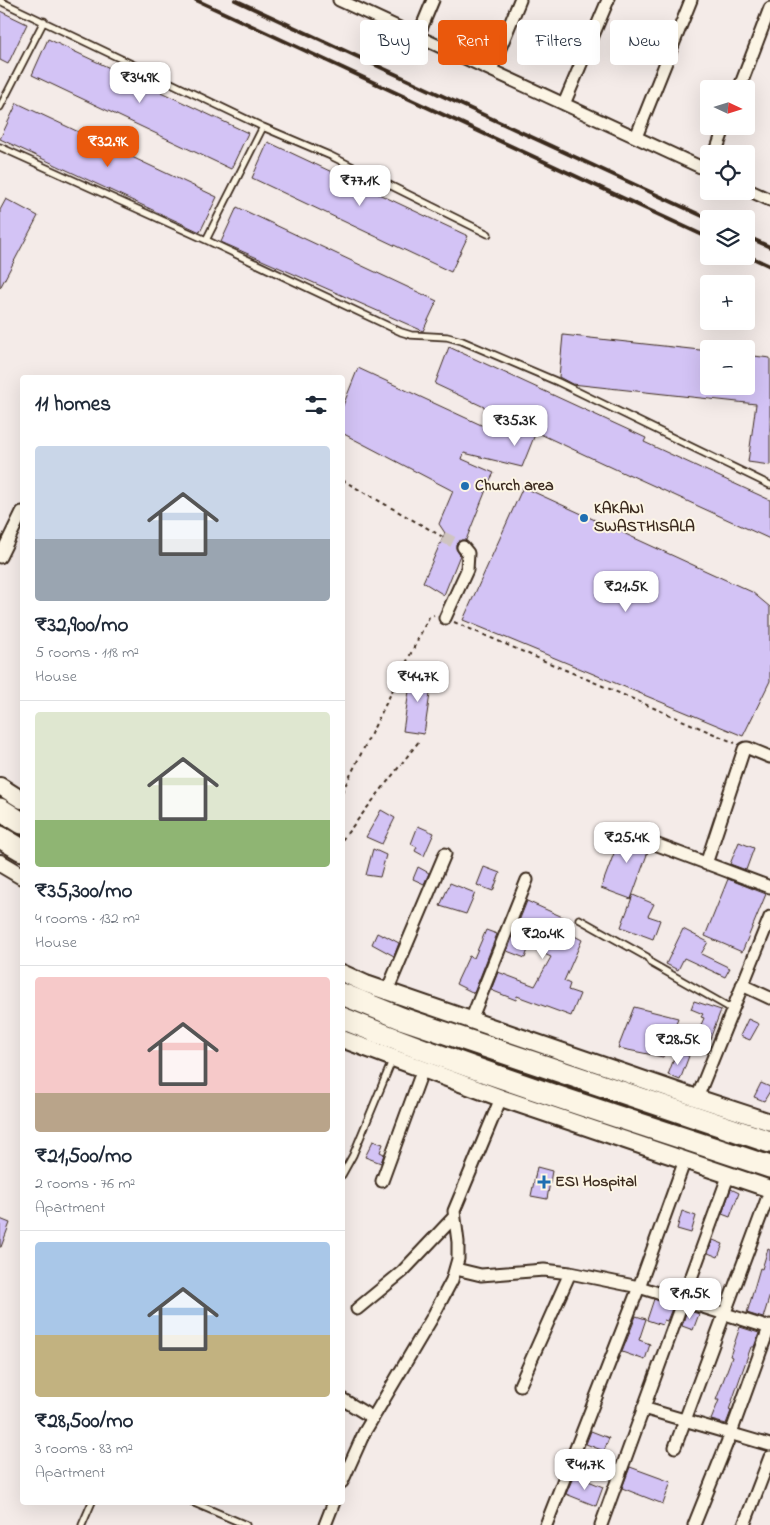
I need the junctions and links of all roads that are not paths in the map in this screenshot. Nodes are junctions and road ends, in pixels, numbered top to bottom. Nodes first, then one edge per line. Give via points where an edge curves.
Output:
1 (433, 0) edge
2 (520, 0) edge
3 (608, 0) edge
4 (691, 0) edge
5 (0, 1) edge
6 (345, 1) edge
7 (770, 8) edge
8 (385, 20) edge
9 (425, 20) edge
10 (44, 21) junction
11 (428, 41) edge
12 (490, 70) junction
13 (742, 80) edge
14 (564, 104) junction
15 (0, 107) edge
16 (263, 127) junction
17 (636, 138) junction
18 (0, 147) edge
19 (700, 166) edge
20 (755, 193) edge
21 (770, 200) edge
22 (488, 234) dead end
23 (206, 240) junction
24 (770, 485) edge
25 (20, 516) edge
26 (463, 547) dead end
27 (0, 556) edge
28 (445, 618) road end
29 (770, 758) edge
30 (0, 786) edge
31 (20, 799) edge
32 (0, 809) edge
33 (20, 821) edge
34 (0, 837) edge
35 (654, 844) dead end
36 (20, 849) edge
37 (445, 854) dead end
38 (707, 861) junction
39 (0, 863) edge
40 (20, 875) edge
41 (527, 880) dead end
42 (770, 887) edge
43 (770, 917) edge
44 (579, 919) dead end
45 (766, 939) edge
46 (345, 974) edge
47 (742, 986) junction
48 (387, 991) junction
49 (345, 995) edge
50 (770, 998) edge
51 (732, 1009) junction
52 (345, 1019) edge
53 (471, 1020) junction
54 (345, 1040) edge
55 (393, 1059) junction
56 (423, 1070) junction
57 (501, 1098) junction
58 (697, 1098) junction
59 (770, 1122) edge
60 (770, 1142) edge
61 (685, 1160) junction
62 (770, 1167) edge
63 (345, 1170) edge
64 (729, 1174) junction
65 (382, 1181) dead end
66 (770, 1190) edge
67 (454, 1217) junction
68 (456, 1269) junction
69 (570, 1273) junction
70 (639, 1286) junction
71 (682, 1300) junction
72 (357, 1309) dead end
73 (724, 1314) junction
74 (770, 1327) edge
75 (520, 1385) dead end
76 (345, 1401) edge
77 (643, 1408) junction
78 (373, 1418) junction
79 (685, 1420) junction
80 (730, 1433) junction
81 (770, 1445) edge
82 (675, 1447) dead end
83 (770, 1457) edge
84 (345, 1475) edge
85 (91, 1505) edge
86 (199, 1505) edge
87 (333, 1505) edge
88 (82, 1525) edge
89 (246, 1525) edge
90 (325, 1525) edge
91 (546, 1525) edge
92 (601, 1525) edge
93 (694, 1525) edge
94 (744, 1525) edge

1 - 9 street
2 - 12 street
3 - 14 street
4 - 17 street
5 - 10 lane
6 - 8 street
7 - 13 street
10 - 15 lane
10 - 16 lane
11 - 12 street
12 - 14 street
14 - 17 street
16 - 22 lane via 331,156
16 - 23 lane
17 - 19 street
18 - 23 lane
20 - 21 street
23 - 24 lane via 401,332 462,341 558,382
25 - 27 street
26 - 28 street via 468,552 467,570
29 - 38 street via 746,748
30 - 31 main road
32 - 33 highway
34 - 36 highway
35 - 38 street
37 - 48 street
38 - 42 street
39 - 40 main road
41 - 53 street
43 - 45 street
44 - 51 lane
45 - 47 street
46 - 48 main road
47 - 50 street
47 - 51 street
48 - 53 main road
49 - 60 highway via 401,1018
51 - 58 street
52 - 62 highway via 515,1081
53 - 58 main road
54 - 55 main road
55 - 56 main road
55 - 63 lane
56 - 57 main road
56 - 65 street
57 - 61 main road
57 - 67 street
58 - 59 main road
61 - 64 main road
61 - 70 street
64 - 66 main road
64 - 71 street
66 - 73 street
67 - 68 street via 458,1242
67 - 72 street via 402,1272
68 - 69 street via 481,1275 544,1270
68 - 78 street via 432,1318
69 - 70 street
69 - 75 street
70 - 71 street
70 - 91 street
71 - 73 street
71 - 77 street
73 - 74 street
73 - 79 street
74 - 80 street
76 - 78 street
77 - 79 street
77 - 92 street
78 - 84 street
79 - 80 street
79 - 82 street
80 - 81 street
80 - 93 street
83 - 94 street
85 - 88 lane
86 - 89 lane
87 - 90 street

